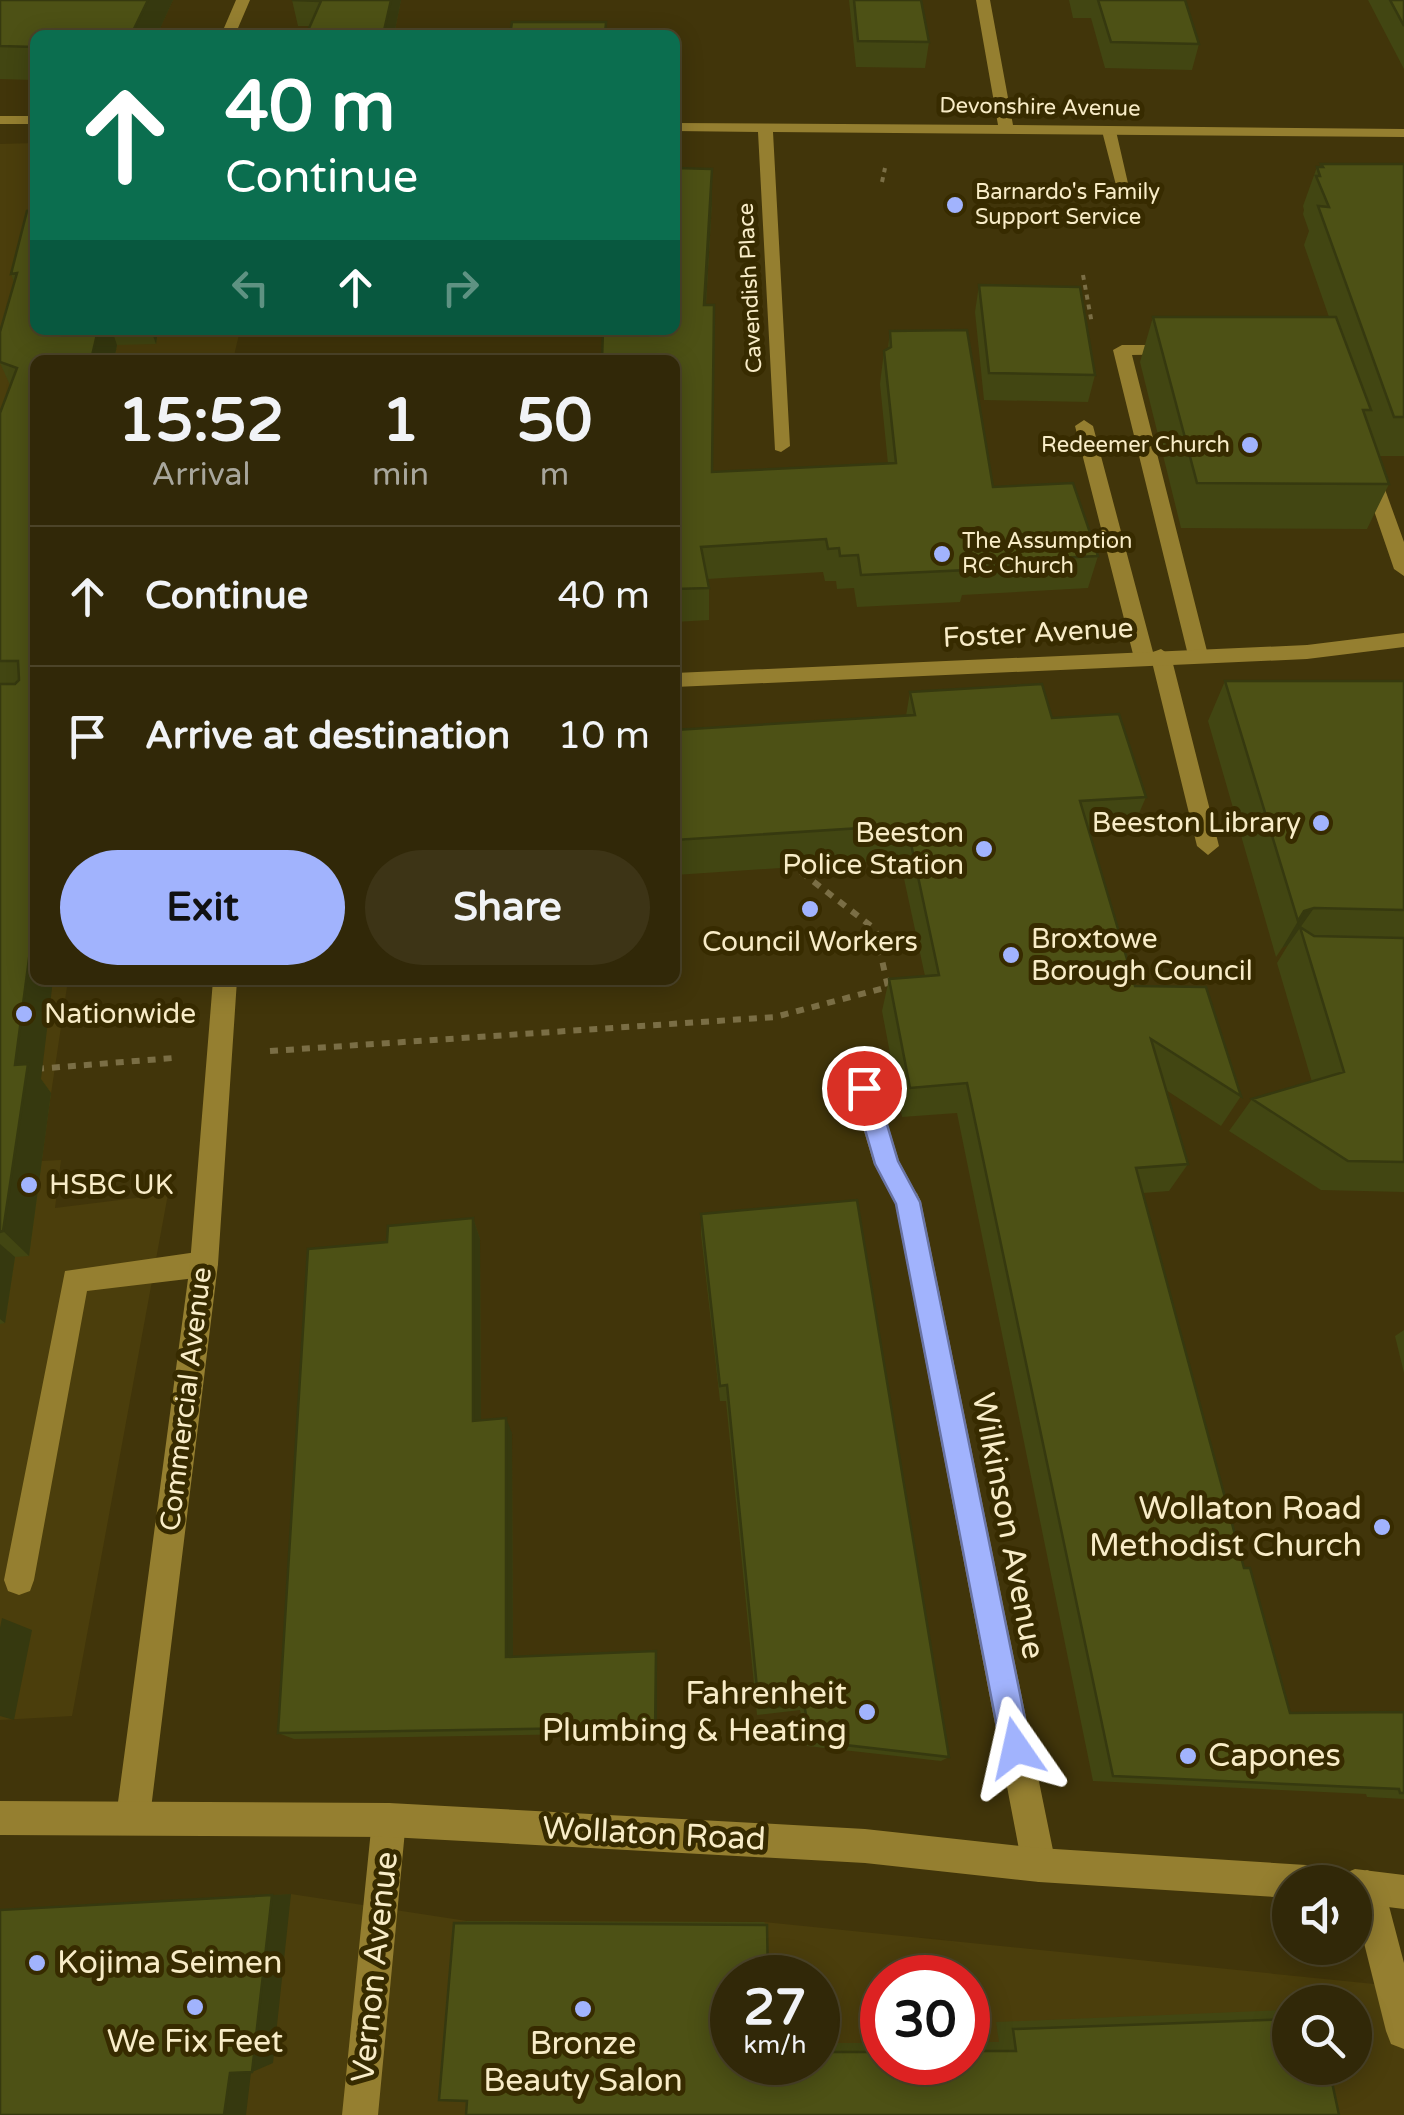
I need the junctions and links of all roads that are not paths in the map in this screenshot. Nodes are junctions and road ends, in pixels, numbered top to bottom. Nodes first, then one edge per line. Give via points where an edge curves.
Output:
1 (242, 0) edge
2 (983, 0) edge
3 (230, 30) edge
4 (0, 120) edge
5 (30, 120) edge
6 (680, 127) edge
7 (765, 128) junction
8 (1006, 129) junction
9 (1109, 131) junction
10 (1404, 133) edge
11 (1125, 190) dead end
12 (1196, 350) edge
13 (1084, 426) dead end
14 (781, 446) dead end
15 (1365, 460) edge
16 (1404, 569) edge
17 (1404, 640) edge
18 (1198, 655) junction
19 (1152, 657) junction
20 (680, 680) edge
21 (1208, 846) dead end
22 (225, 985) edge
23 (864, 1088) dead end
24 (204, 1264) junction
25 (18, 1580) dead end
26 (133, 1817) junction
27 (0, 1818) edge
28 (389, 1820) junction
29 (1039, 1865) junction
30 (1272, 1880) edge
31 (1372, 1888) edge
32 (1404, 1892) edge
33 (1372, 1923) edge
34 (1404, 2031) edge
35 (360, 2115) edge

1 - 3 street
2 - 8 street
4 - 5 street
6 - 7 street, Devonshire Avenue
7 - 8 street, Devonshire Avenue
7 - 14 street, Cavendish Place
8 - 9 street, Devonshire Avenue
9 - 10 street, Devonshire Avenue
9 - 11 street
12 - 18 street via 1122,350
13 - 19 street
15 - 16 street
17 - 18 street, Foster Avenue
18 - 19 street, Foster Avenue
19 - 20 street, Foster Avenue
19 - 21 street
22 - 24 street, Commercial Avenue
23 - 29 street, Wilkinson Avenue via 887,1164 908,1202
24 - 25 street via 75,1280
24 - 26 street, Commercial Avenue
26 - 27 street, Wollaton Road
26 - 28 street, Wollaton Road
28 - 29 street, Wollaton Road via 865,1846
28 - 35 street, Vernon Avenue
29 - 30 street, Wollaton Road
31 - 32 street
33 - 34 street

